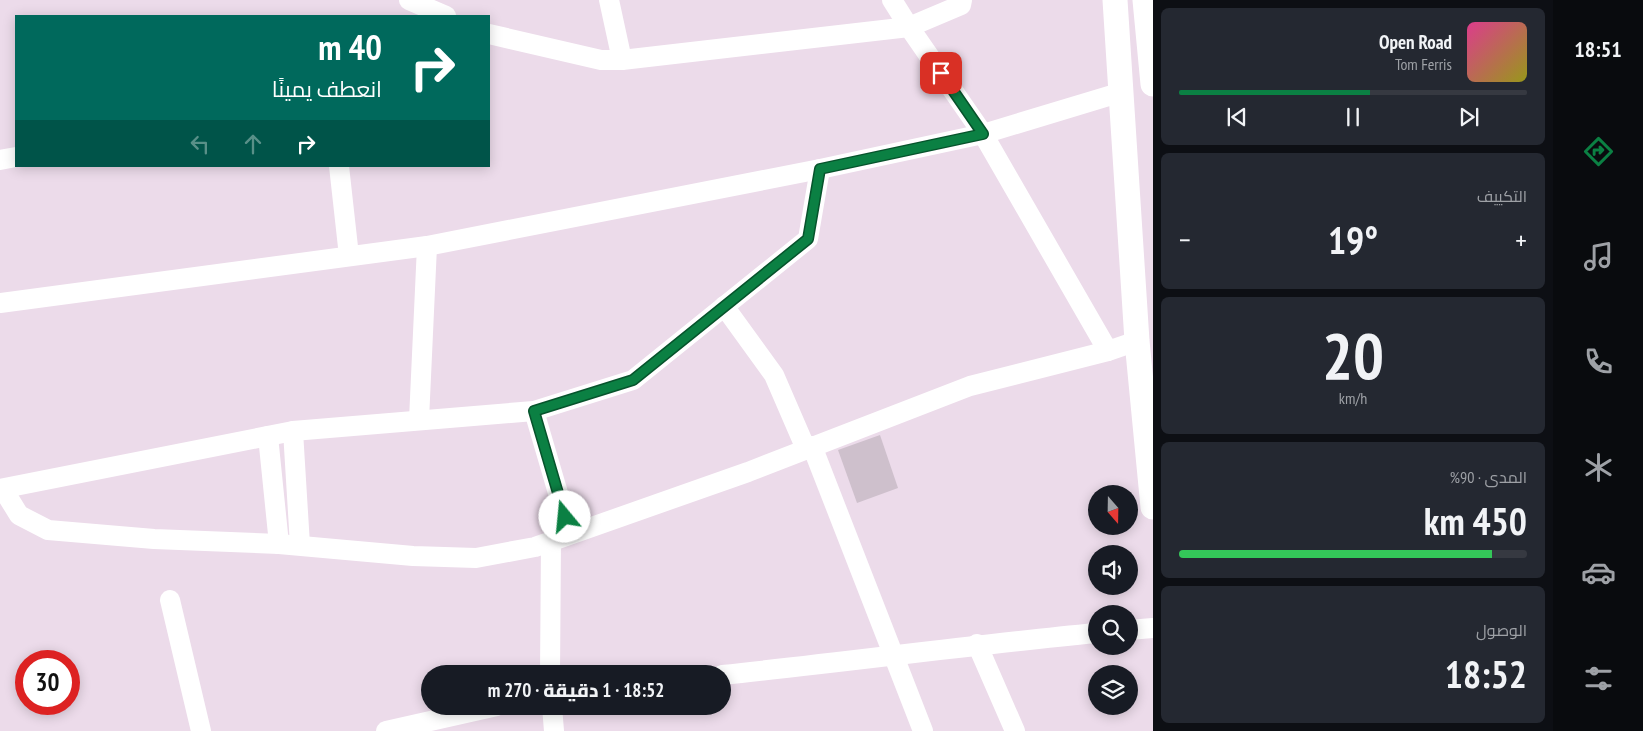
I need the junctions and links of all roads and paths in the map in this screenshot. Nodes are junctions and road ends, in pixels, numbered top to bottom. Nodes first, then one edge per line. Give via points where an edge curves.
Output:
1 (409, 0) edge
2 (609, 0) edge
3 (892, 0) edge
4 (962, 0) edge
5 (1115, 0) edge
6 (1145, 0) edge
7 (444, 15) edge
8 (909, 27) junction
9 (490, 34) edge
10 (622, 60) junction
11 (1153, 84) edge
12 (1122, 92) junction
13 (983, 134) junction
14 (15, 157) edge
15 (0, 160) edge
16 (339, 167) edge
17 (820, 169) junction
18 (427, 246) junction
19 (349, 256) junction
20 (0, 304) edge
21 (724, 306) junction
22 (1137, 341) junction
23 (1108, 350) junction
24 (534, 411) junction
25 (419, 420) junction
26 (293, 431) junction
27 (268, 436) junction
28 (809, 448) junction
29 (2, 489) edge
30 (1153, 507) edge
31 (570, 534) junction
32 (551, 541) junction
33 (278, 544) junction
34 (300, 545) junction
35 (170, 600) dead end
36 (1153, 628) edge
37 (1138, 629) edge
38 (1088, 634) edge
39 (977, 644) junction
40 (893, 657) junction
41 (550, 665) edge
42 (731, 674) edge
43 (457, 715) edge
44 (553, 715) edge
45 (201, 731) edge
46 (386, 731) edge
47 (554, 731) edge
48 (923, 731) edge
49 (1015, 731) edge

1 - 7 street
2 - 10 street
3 - 8 street
4 - 8 street via 961,5
5 - 12 street
6 - 11 street
8 - 10 street
8 - 13 street
9 - 10 street via 601,60
12 - 13 street
12 - 22 street
13 - 17 street
13 - 23 street
14 - 15 street
16 - 19 street
17 - 18 street
17 - 21 street via 808,239
18 - 19 street
18 - 25 street
19 - 20 street
21 - 24 street via 633,380
21 - 28 street via 774,376
22 - 23 street
22 - 30 street
23 - 28 street via 970,386
24 - 25 street
24 - 31 street
25 - 26 street
26 - 27 street
26 - 34 street
27 - 29 street
27 - 33 street
28 - 31 street
28 - 40 street
29 - 33 street via 18,515 48,530 154,539
31 - 32 street
32 - 34 street via 476,558 413,556
32 - 41 street
33 - 34 street
35 - 45 street
36 - 37 street
38 - 39 street
39 - 40 street
39 - 49 street
40 - 42 street
40 - 48 street
43 - 46 street
44 - 47 street

